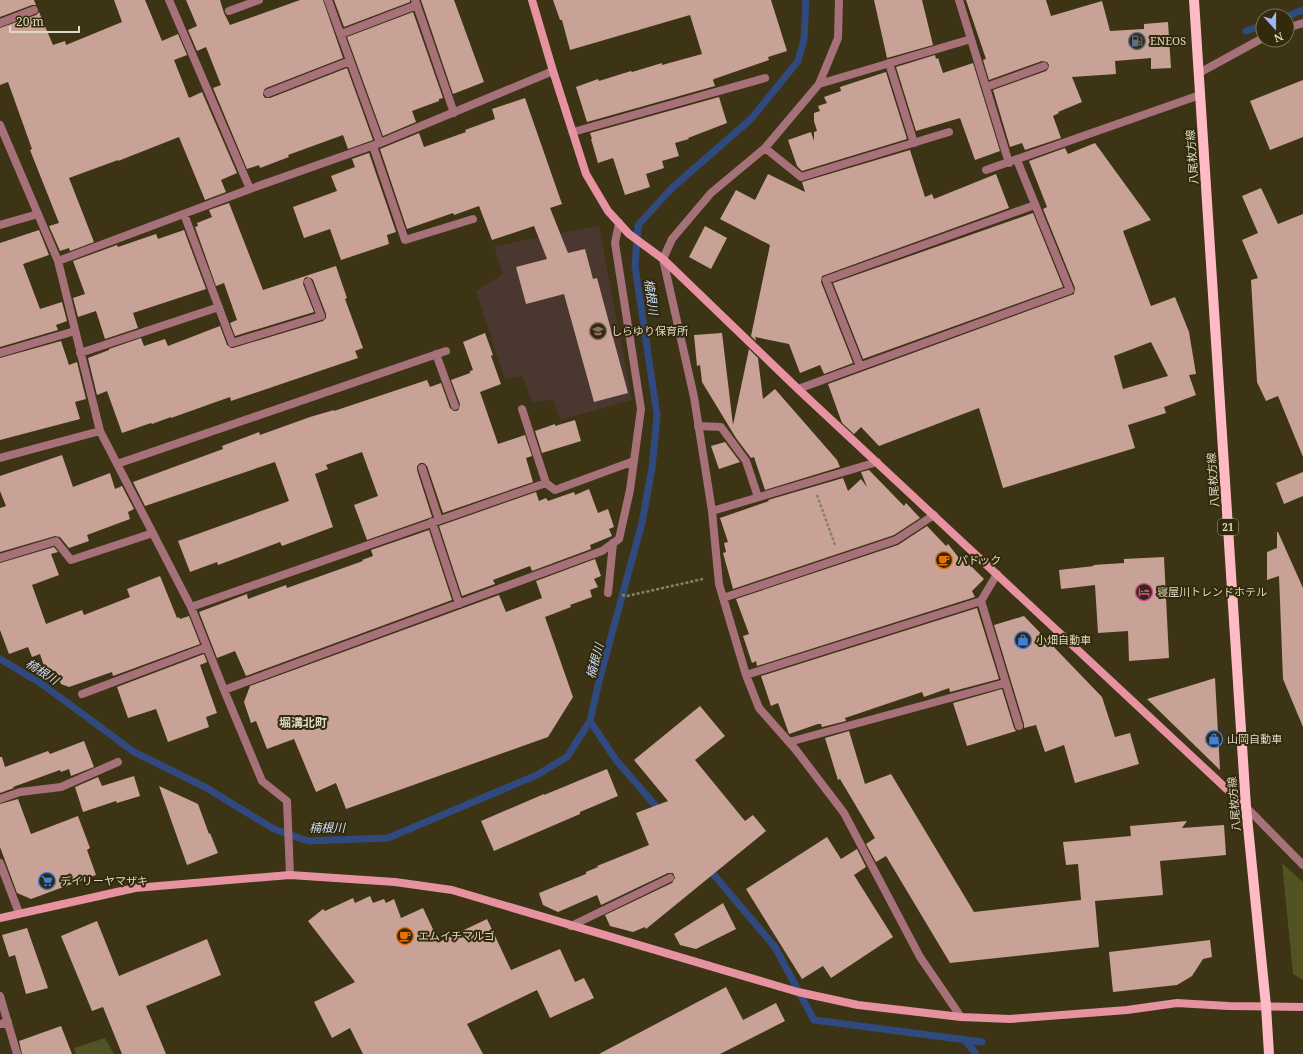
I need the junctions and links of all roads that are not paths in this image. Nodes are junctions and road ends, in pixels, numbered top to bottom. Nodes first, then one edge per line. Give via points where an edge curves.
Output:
1 (169, 0) edge
2 (259, 0) edge
3 (328, 0) edge
4 (532, 0) edge
5 (839, 0) edge
6 (959, 0) edge
7 (1194, 0) edge
8 (416, 2) edge
9 (34, 10) dead end
10 (229, 10) dead end
11 (0, 23) edge
12 (341, 34) junction
13 (971, 39) junction
14 (1255, 42) edge
15 (350, 61) junction
16 (889, 63) junction
17 (1044, 66) dead end
18 (553, 71) junction
19 (1199, 73) junction
20 (765, 78) dead end
21 (819, 84) junction
22 (986, 88) junction
23 (268, 93) dead end
24 (1200, 95) junction
25 (454, 112) junction
26 (0, 125) edge
27 (573, 132) junction
28 (949, 132) dead end
29 (914, 142) junction
30 (376, 145) junction
31 (765, 148) junction
32 (1013, 161) junction
33 (986, 170) dead end
34 (250, 189) junction
35 (1035, 205) junction
36 (38, 214) junction
37 (184, 214) junction
38 (473, 219) dead end
39 (619, 223) junction
40 (0, 225) edge
41 (663, 259) junction
42 (58, 262) junction
43 (308, 282) dead end
44 (219, 307) junction
45 (75, 330) junction
46 (446, 350) dead end
47 (80, 353) junction
48 (0, 354) edge
49 (436, 354) junction
50 (860, 366) junction
51 (798, 389) junction
52 (455, 406) dead end
53 (522, 409) dead end
54 (698, 426) junction
55 (100, 431) junction
56 (0, 458) edge
57 (634, 461) junction
58 (877, 462) junction
59 (117, 464) junction
60 (422, 468) dead end
61 (546, 483) junction
62 (758, 497) junction
63 (712, 511) junction
64 (934, 515) junction
65 (436, 521) junction
66 (153, 534) junction
67 (613, 543) junction
68 (0, 558) edge
69 (997, 574) junction
70 (608, 593) dead end
71 (723, 598) junction
72 (981, 601) junction
73 (459, 604) junction
74 (191, 607) junction
75 (207, 647) junction
76 (746, 675) junction
77 (1005, 683) junction
78 (224, 690) junction
79 (82, 694) dead end
80 (1019, 726) dead end
81 (789, 742) junction
82 (118, 762) dead end
83 (0, 799) edge
84 (1246, 807) junction
85 (0, 864) edge
86 (1303, 865) edge
87 (290, 875) junction
88 (670, 878) dead end
89 (19, 913) junction
90 (0, 918) edge
91 (571, 926) junction
92 (0, 996) edge
93 (1266, 1006) junction
94 (1303, 1007) edge
95 (961, 1017) junction
96 (4, 1023) edge
97 (17, 1054) edge
98 (1269, 1054) edge

1 - 34 street
2 - 10 street
3 - 12 street
4 - 18 street
5 - 21 street via 838,38
6 - 13 street
7 - 19 main road, 八尾枚方線 / 21
8 - 12 street
8 - 25 street
9 - 11 street
12 - 15 street
13 - 16 street
13 - 22 street
14 - 19 street
15 - 23 street
15 - 30 street
16 - 21 street
16 - 29 street
17 - 22 street
18 - 25 street
18 - 27 street
19 - 24 main road, 八尾枚方線 / 21
20 - 27 street
21 - 31 street
22 - 32 street
24 - 32 street
24 - 84 main road, 八尾枚方線 / 21
25 - 30 street
26 - 36 street
27 - 39 street via 586,174 608,211
28 - 29 street
29 - 31 street via 801,177
30 - 34 street
30 - 38 street via 405,240
31 - 41 street via 711,194 672,239
32 - 33 street
32 - 35 street
34 - 37 street
35 - 50 street via 826,280
35 - 50 street via 1070,290
36 - 40 street
36 - 42 street
37 - 42 street
37 - 44 street
39 - 41 street via 629,234
39 - 57 street via 615,243 641,409
41 - 51 street
41 - 54 street via 694,397
42 - 45 street
43 - 44 street via 321,316 232,343
44 - 47 street
45 - 47 street
45 - 48 street
46 - 49 street
47 - 55 street
49 - 52 street
49 - 59 street
50 - 51 street
51 - 58 street
53 - 61 street
54 - 62 street via 721,427 746,461
54 - 63 street
55 - 56 street
55 - 59 street
57 - 61 street via 555,490
57 - 67 street via 619,539
58 - 62 street
58 - 64 street
59 - 66 street
60 - 65 street
61 - 65 street
62 - 63 street
63 - 71 street via 718,575
64 - 69 street
64 - 71 street via 896,540
65 - 73 street
65 - 74 street
66 - 68 street via 71,560 56,541
66 - 74 street
67 - 70 street
67 - 73 street via 602,551
69 - 72 street
69 - 84 street
71 - 76 street
72 - 76 street
72 - 77 street
73 - 78 street
74 - 75 street
75 - 78 street
75 - 79 street
76 - 81 street via 759,708
77 - 80 street
77 - 81 street
78 - 87 street via 262,781 287,802
81 - 95 street via 844,813 920,957
82 - 83 street via 61,787 20,792
84 - 86 street
84 - 93 main road, 八尾枚方線 / 21
85 - 89 street
87 - 89 street via 135,888
87 - 91 street via 395,882 452,890
88 - 91 street
89 - 90 street
91 - 95 street via 798,992 858,1005
92 - 96 street
93 - 94 street
93 - 95 street via 1178,1003 1127,1010 1010,1019
93 - 98 main road, 八尾枚方線 / 21
96 - 97 street

